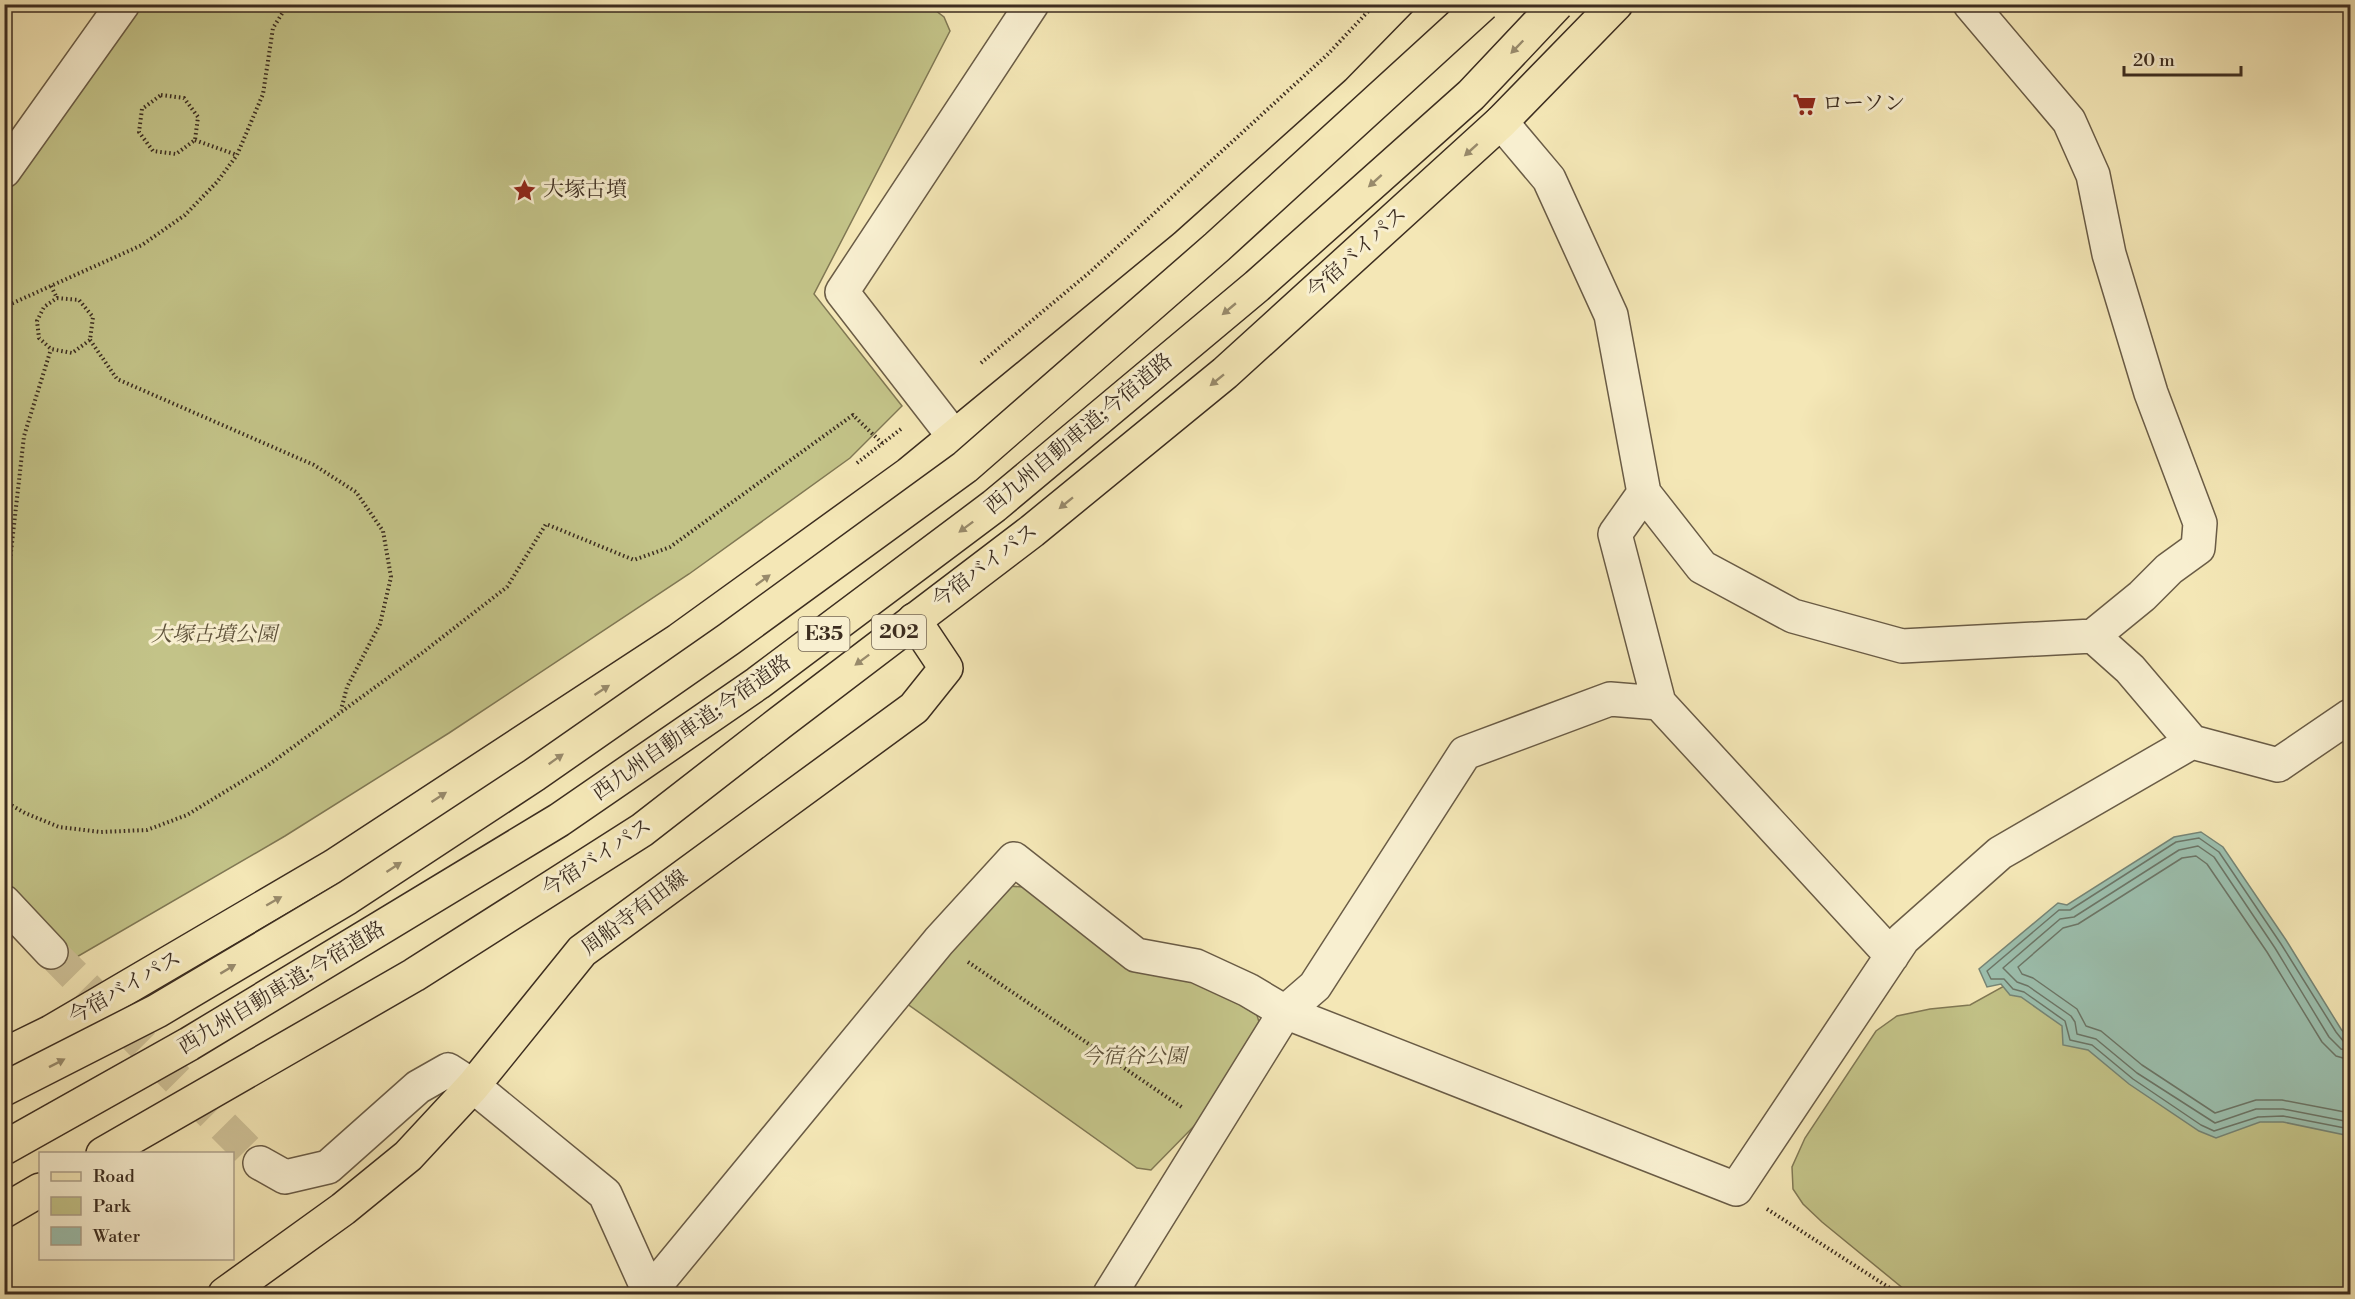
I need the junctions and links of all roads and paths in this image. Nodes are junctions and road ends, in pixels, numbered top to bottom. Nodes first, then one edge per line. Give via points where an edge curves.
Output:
1 (123, 4) edge
2 (288, 4) edge
3 (1375, 4) edge
4 (1444, 4) edge
5 (1483, 4) edge
6 (1557, 4) edge
7 (1616, 4) edge
8 (1970, 4) edge
9 (1017, 10) edge
10 (1501, 122) junction
11 (195, 140) junction
12 (237, 155) junction
13 (4, 171) edge
14 (51, 286) junction
15 (57, 298) junction
16 (4, 307) edge
17 (90, 340) junction
18 (51, 350) junction
19 (975, 368) dead end
20 (930, 405) junction
21 (955, 438) junction
22 (883, 443) junction
23 (855, 464) dead end
24 (909, 474) junction
25 (1644, 493) junction
26 (4, 614) edge
27 (914, 620) junction
28 (2092, 636) junction
29 (1659, 703) junction
30 (341, 711) junction
31 (2350, 716) edge
32 (2192, 742) junction
33 (4, 801) edge
34 (4, 902) edge
35 (939, 940) junction
36 (51, 952) tunnel mouth
37 (1892, 956) junction
38 (1285, 1012) junction
39 (4, 1055) edge
40 (473, 1086) junction
41 (4, 1089) edge
42 (1212, 1130) junction
43 (4, 1148) edge
44 (106, 1152) edge
45 (260, 1163) tunnel mouth
46 (1737, 1189) junction
47 (39, 1191) edge
48 (4, 1211) edge
49 (225, 1294) edge
50 (649, 1294) edge
51 (1110, 1294) edge
52 (1899, 1294) edge

1 - 13 street
2 - 12 path via 273,28 263,94
3 - 19 path via 1328,54 1090,272
4 - 21 main road, 今宿バイパス via 1357,93 1185,247
41 -> 5 main road, 西九州自動車道;今宿道路 / E35, bridge via 157,1011 347,898 534,775 965,467 1217,247
6 -> 43 main road, 西九州自動車道;今宿道路 / E35, bridge via 1472,95 1248,294 994,506 758,683 549,826 189,1044
7 - 10 main road, 今宿バイパス / 202
8 - 28 street via 2069,121 2093,175 2109,254 2151,393 2200,523 2198,548
9 - 20 street via 842,292
10 - 25 street via 1549,179 1611,315
10 -> 27 main road, 今宿バイパス / 202 via 1225,373 1032,531
11 - 11 path via 198,117 184,98 161,95 142,109 139,132 153,151 176,154
11 - 12 path
12 - 14 path via 185,215 142,245
14 - 15 path
14 - 16 path
15 - 17 path via 79,300 93,317
15 - 18 path via 44,307 37,321 39,338
17 - 18 path via 72,353
17 - 30 path via 117,379 314,465 356,492 383,531 391,578 380,624 346,687
18 - 26 path via 24,436
20 - 21 street
20 - 22 path
21 - 24 main road, 今宿バイパス
22 - 23 path
22 - 24 path
22 - 30 path via 853,415 670,547 634,560 546,524 507,587
39 -> 24 main road, 今宿バイパス via 51,1032 334,866 679,640
25 - 28 street via 1702,567 1793,616 1902,646
25 - 29 street via 1615,534
27 - 40 main road, 周船寺有田線 via 946,668 914,708 582,951
27 -> 44 main road, 今宿バイパス / 202 via 642,830 414,975
28 - 32 street via 2130,669
29 - 37 street
29 - 38 street via 1610,699 1465,753 1315,986
30 - 33 path via 237,785 187,815 147,830 101,832 59,827
31 - 32 street via 2278,765
32 - 37 street via 2000,853 1903,939
34 - 36 street
35 - 38 street via 1014,859 1136,955 1196,966
35 - 42 path
35 - 50 street
37 - 46 street
38 - 42 street
38 - 46 street
40 - 45 street via 448,1070 418,1088 328,1167 285,1177
40 - 49 main road, 周船寺有田線 via 408,1156
40 - 50 street via 605,1194
42 - 51 street
46 - 52 path
47 - 48 main road

